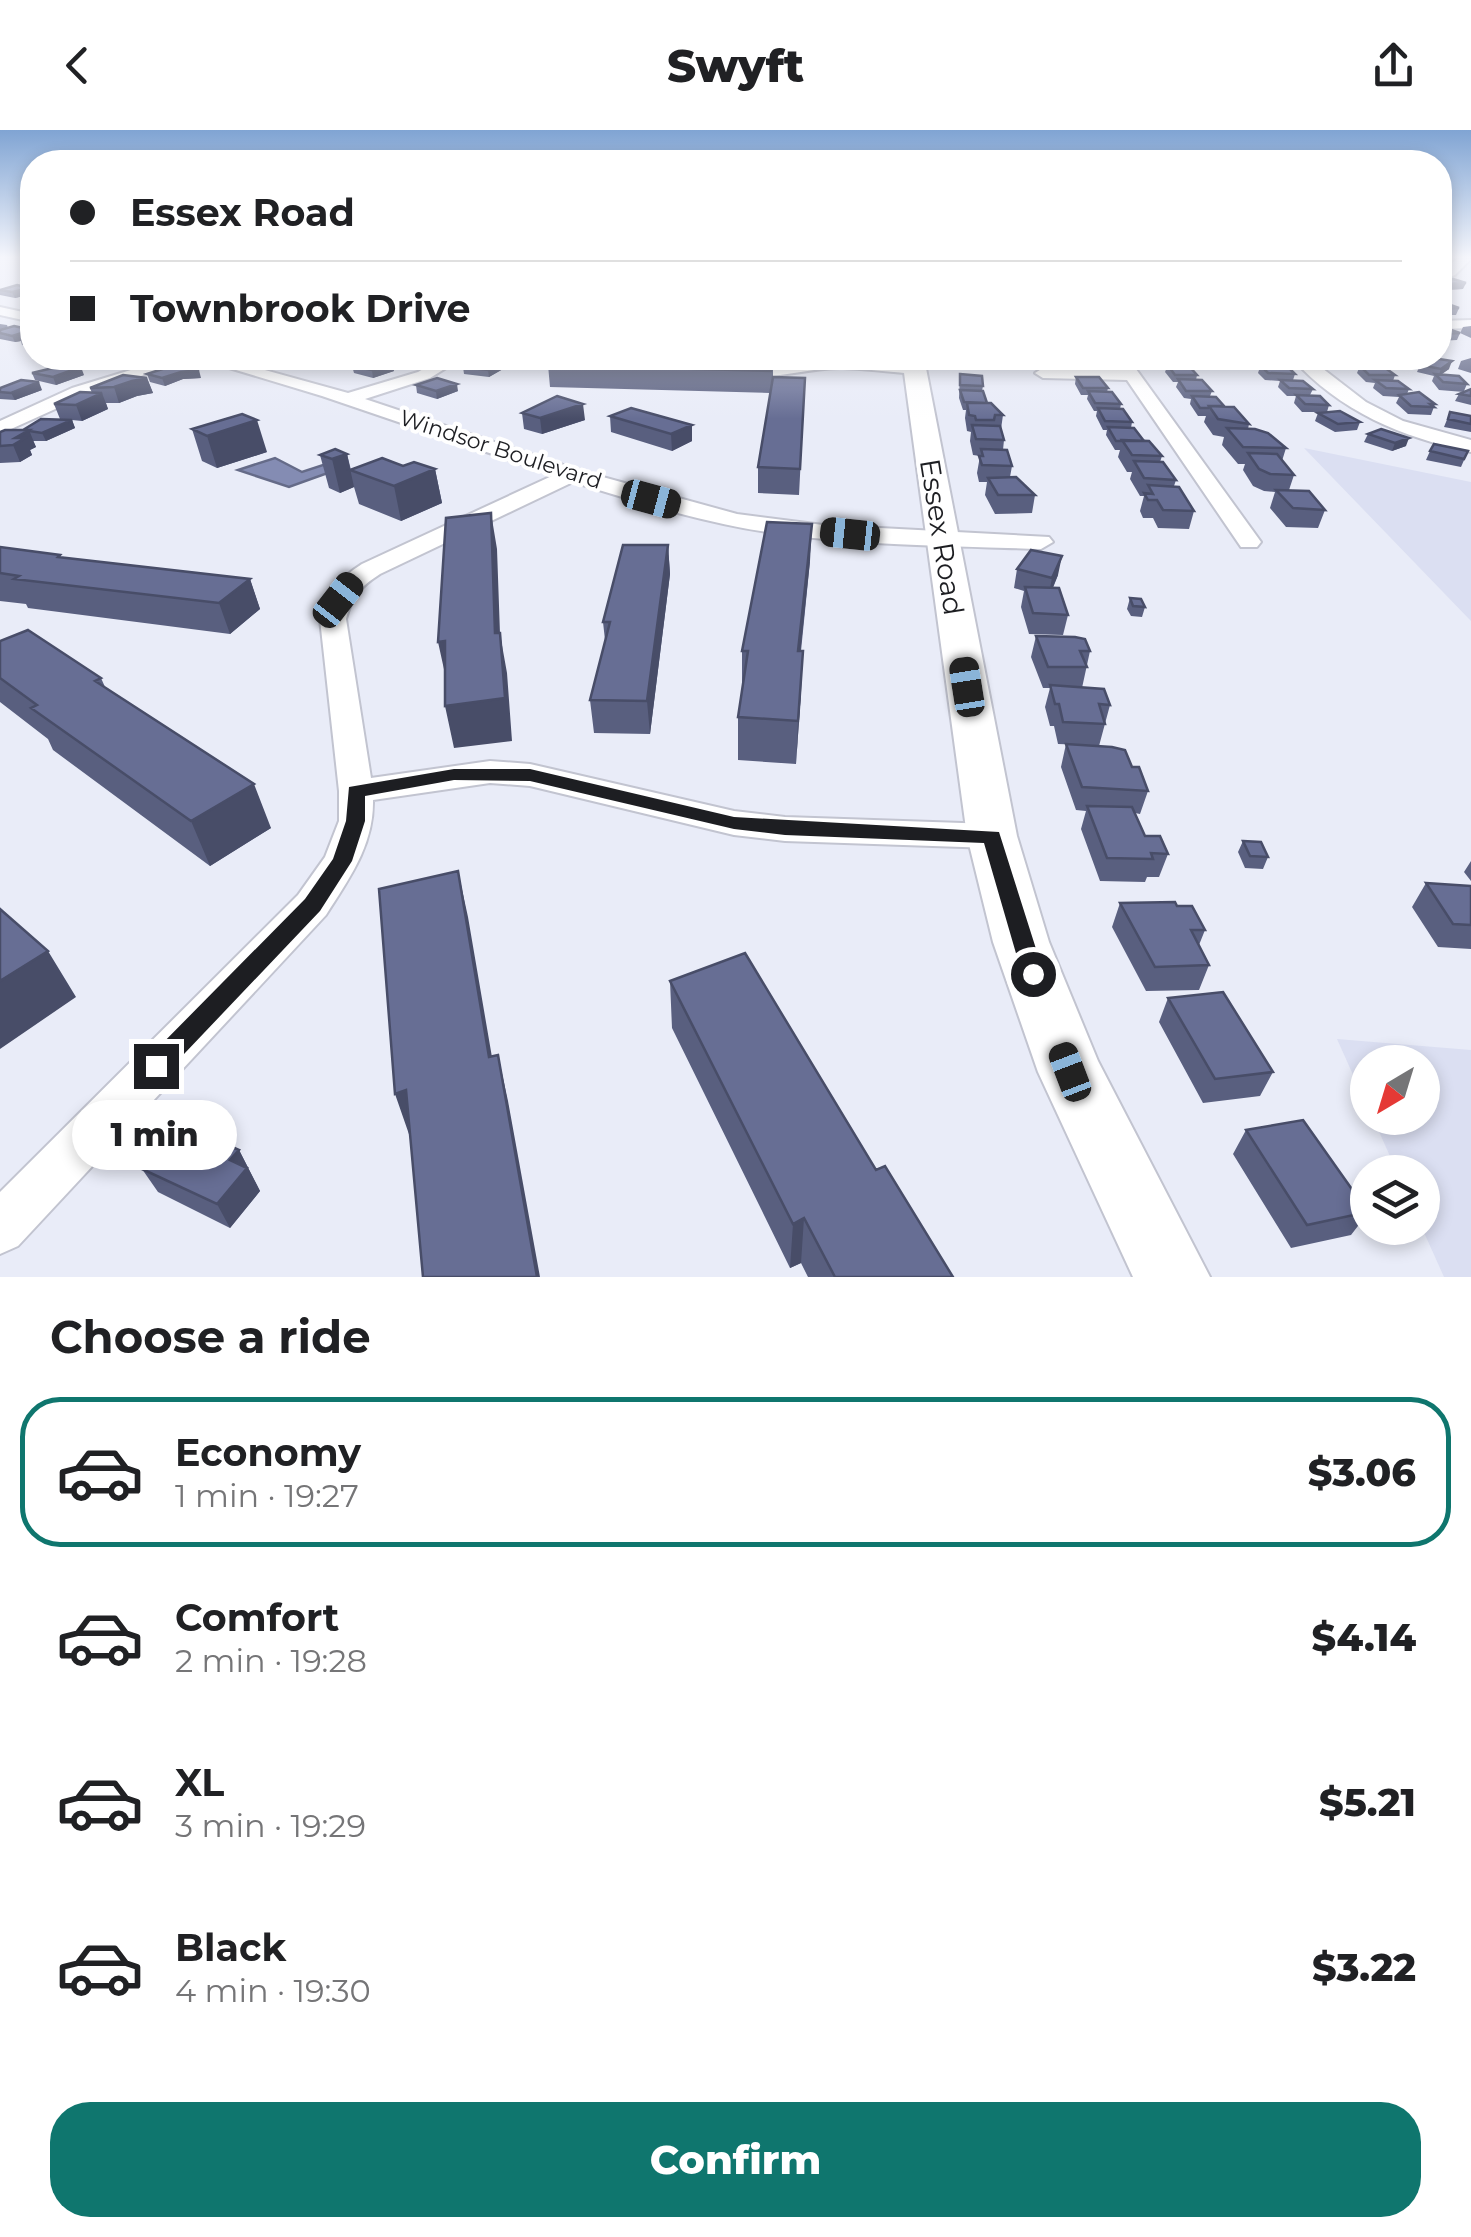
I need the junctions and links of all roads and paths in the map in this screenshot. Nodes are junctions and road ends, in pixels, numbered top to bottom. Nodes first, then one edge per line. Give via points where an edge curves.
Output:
1 (147, 370) edge
2 (248, 370) edge
3 (432, 370) edge
4 (915, 370) edge
5 (1079, 370) edge
6 (1129, 370) edge
7 (1315, 370) edge
8 (1043, 373) dead end
9 (350, 398) junction
10 (0, 428) edge
11 (1471, 446) edge
12 (573, 474) junction
13 (942, 538) junction
14 (1041, 542) dead end
15 (1249, 542) dead end
16 (356, 791) junction
17 (992, 836) junction
18 (0, 1228) edge
19 (1172, 1277) edge

1 - 10 street
2 - 9 street, Windsor Boulevard
3 - 9 street
4 - 13 street, Essex Road
5 - 8 street
6 - 15 street
7 - 11 street via 1374,418
9 - 12 street, Windsor Boulevard
12 - 13 street, Windsor Boulevard via 742,520
12 - 16 street via 390,558 352,582 338,600 332,620
13 - 14 street, Windsor Boulevard
13 - 17 street, Essex Road
16 - 17 street via 490,772 530,775 734,823
16 - 18 street via 356,821 342,861 312,905
17 - 19 street, Essex Road via 1021,942 1070,1072

